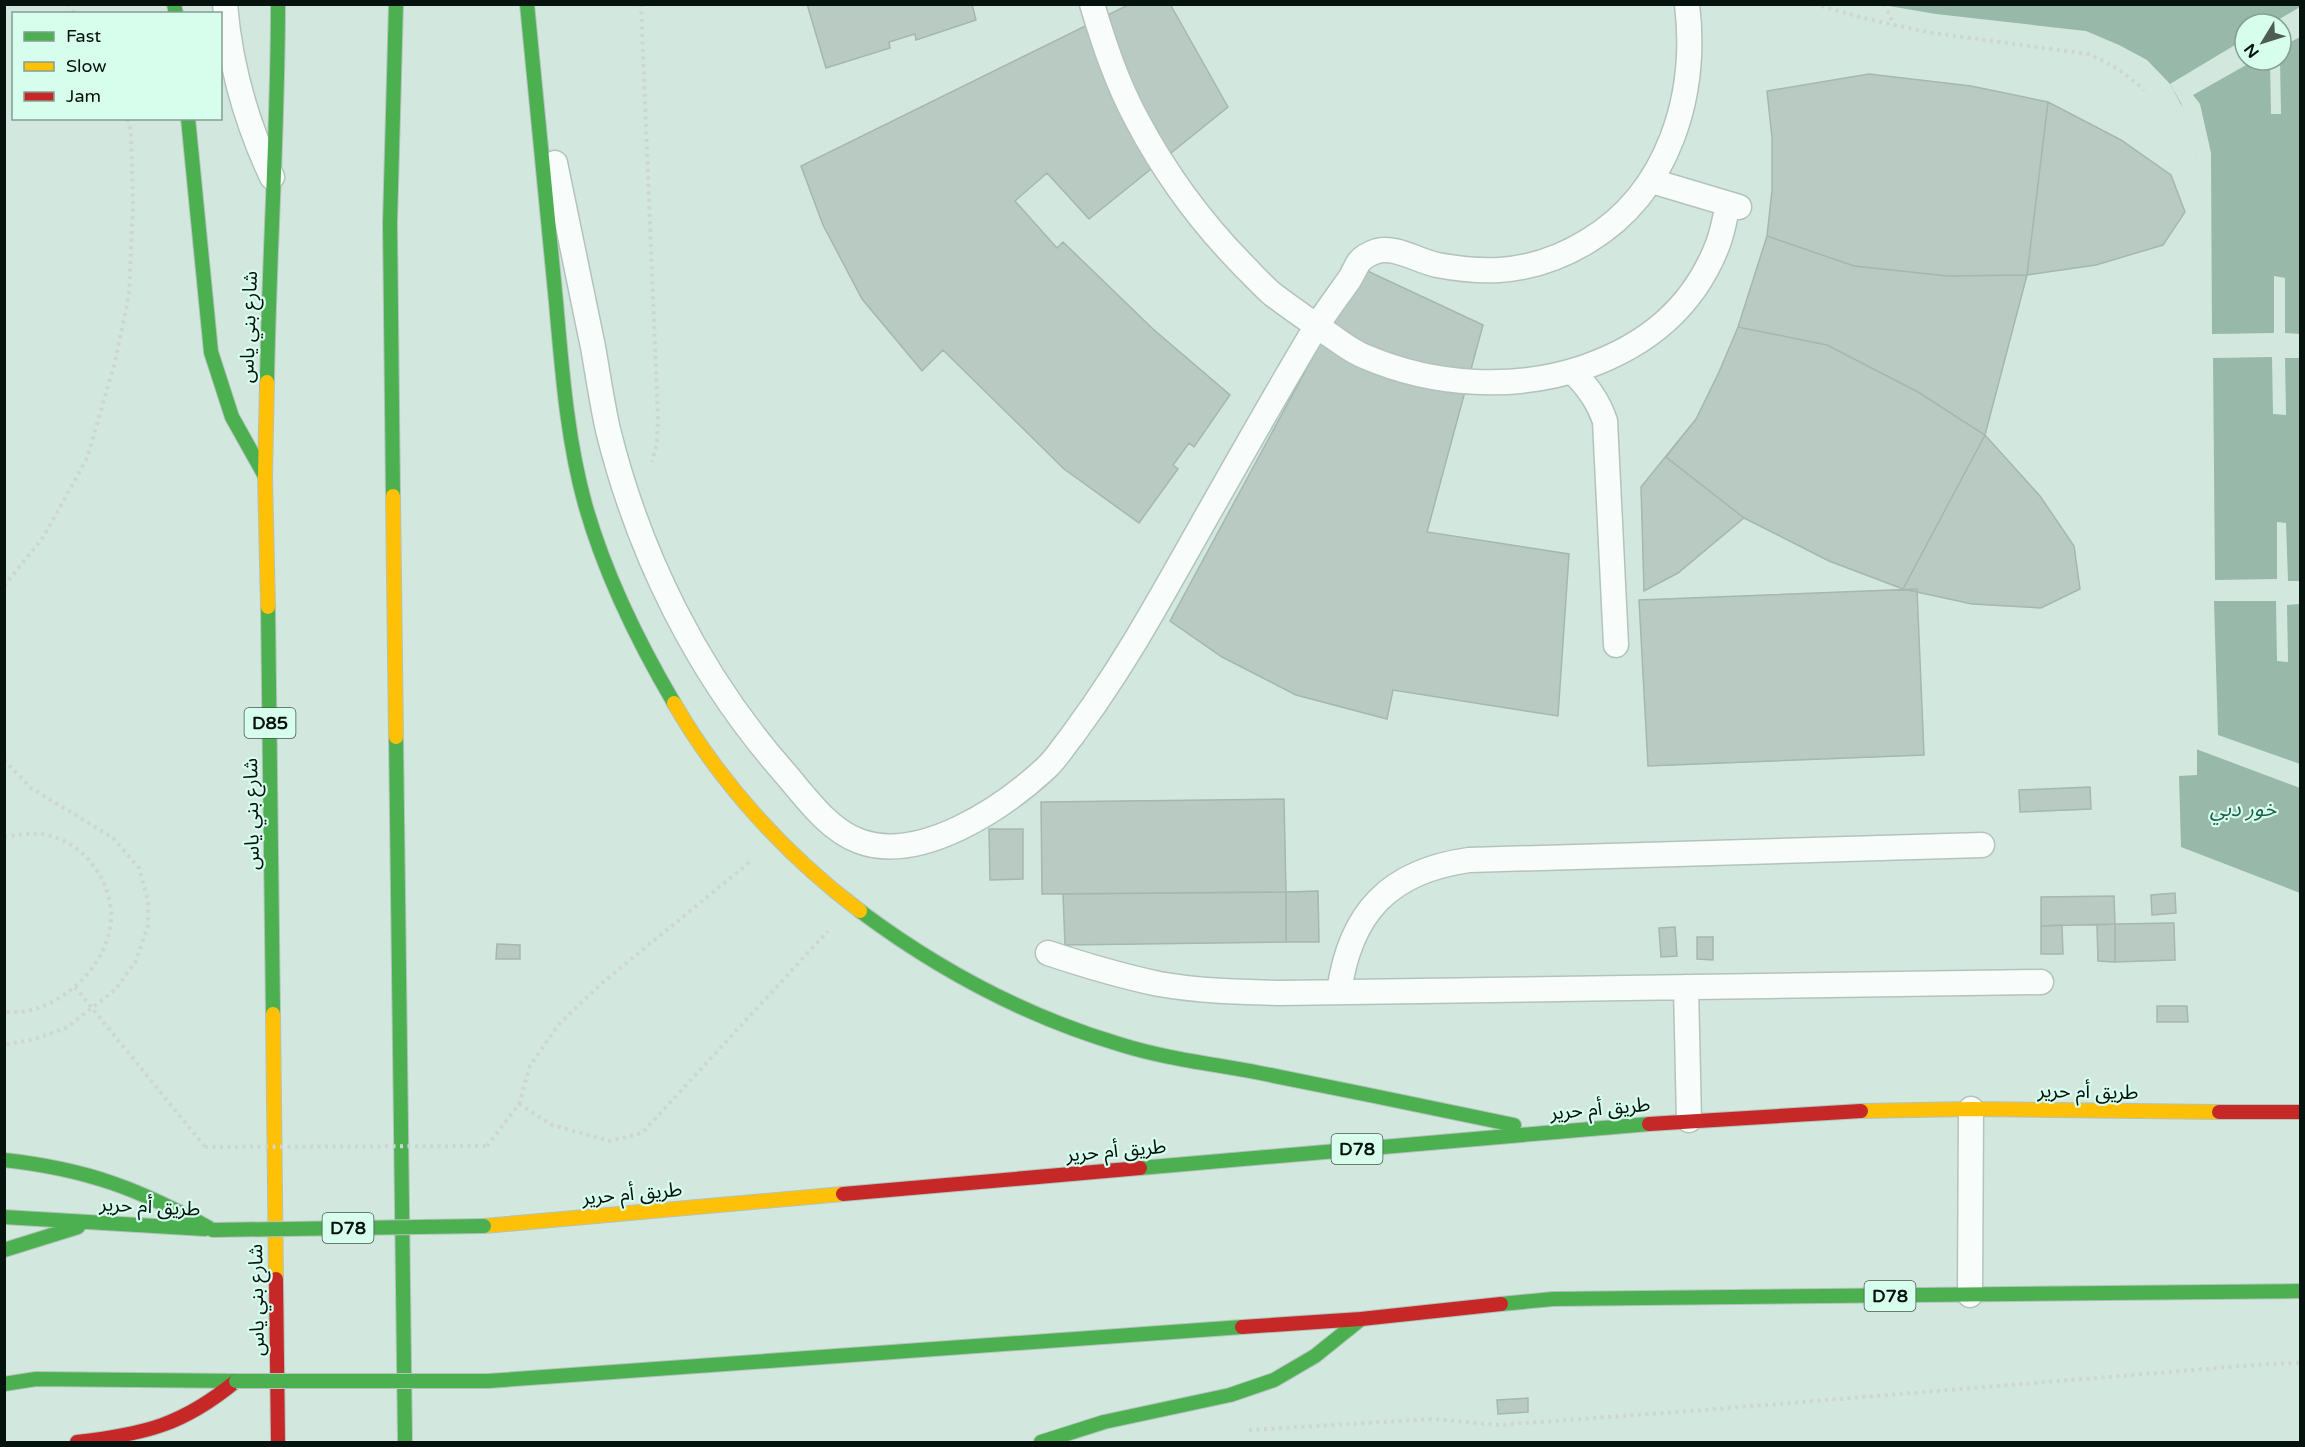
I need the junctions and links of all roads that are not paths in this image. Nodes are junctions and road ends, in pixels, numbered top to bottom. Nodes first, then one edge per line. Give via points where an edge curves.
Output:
1 (225, 4) edge
2 (278, 4) edge
3 (396, 4) edge
4 (1092, 4) edge
5 (1687, 4) edge
6 (528, 6) edge
7 (531, 42) junction
8 (188, 120) edge
9 (1652, 181) junction
10 (275, 182) junction
11 (1316, 326) junction
12 (1572, 371) junction
13 (265, 476) junction
14 (1616, 645) dead end
15 (1982, 845) dead end
16 (1048, 953) dead end
17 (2041, 982) dead end
18 (1686, 987) junction
19 (1339, 992) junction
20 (1971, 1109) junction
21 (2301, 1112) edge
22 (1689, 1120) junction
23 (1548, 1132) junction
24 (4, 1160) edge
25 (4, 1217) edge
26 (91, 1222) junction
27 (213, 1230) junction
28 (4, 1250) edge
29 (2301, 1291) edge
30 (1970, 1295) junction
31 (1361, 1319) junction
32 (4, 1373) edge
33 (36, 1379) junction
34 (236, 1381) junction
35 (4, 1384) edge
36 (77, 1443) edge
37 (278, 1443) edge
38 (405, 1443) edge
39 (1041, 1443) edge

1 - 10 lane via 231,59 241,101
2 - 10 main road, شارع بني ياس / D85
3 - 38 main road via 390,223
4 - 11 lane via 1107,52 1136,119 1174,182 1219,240 1269,292
5 - 9 lane via 1690,64 1685,96 1666,154
6 - 7 main road
7 - 11 lane via 608,427 628,498 654,567 686,632 724,695 768,754 836,829 859,842 912,846 968,824 1049,766 1124,661
7 - 23 main road via 566,413 580,485 628,622 662,687 701,748 746,805 851,906 972,985 1039,1016 1107,1041 1178,1059
8 - 13 main road via 211,352 230,417
9 - 11 lane via 1630,209 1603,232 1572,251 1538,263 1503,270 1467,270 1390,251 1371,253 1360,261
9 - 12 lane via 1733,205 1718,243 1702,279 1678,311 1648,337 1622,352
10 - 13 main road, شارع بني ياس / D85
11 - 12 lane via 1364,357 1445,380 1530,380
12 - 14 lane via 1593,394 1605,421
13 - 37 main road, شارع بني ياس / D85
15 - 19 lane via 1440,864 1413,874 1368,911 1342,963
16 - 19 lane via 1104,972 1161,984 1220,991
17 - 18 lane
18 - 19 lane
18 - 22 lane
20 - 21 main road, طريق أم حرير / D78
20 - 22 main road, طريق أم حرير / D78
20 - 30 lane
22 - 23 main road, طريق أم حرير / D78
23 - 27 main road, طريق أم حرير / D78, bridge via 484,1226
24 - 27 main road via 70,1170 120,1184
25 - 26 main road, طريق أم حرير / D78
26 - 27 main road, طريق أم حرير / D78
26 - 28 main road
29 - 30 main road, D78
30 - 31 main road, D78 via 1554,1299
31 - 34 main road, D78, bridge via 488,1381
31 - 39 main road via 1315,1356 1275,1380 1230,1395 1104,1422
32 - 33 main road
33 - 34 main road, D78
33 - 35 main road, D78
34 - 36 main road via 212,1402 156,1430

